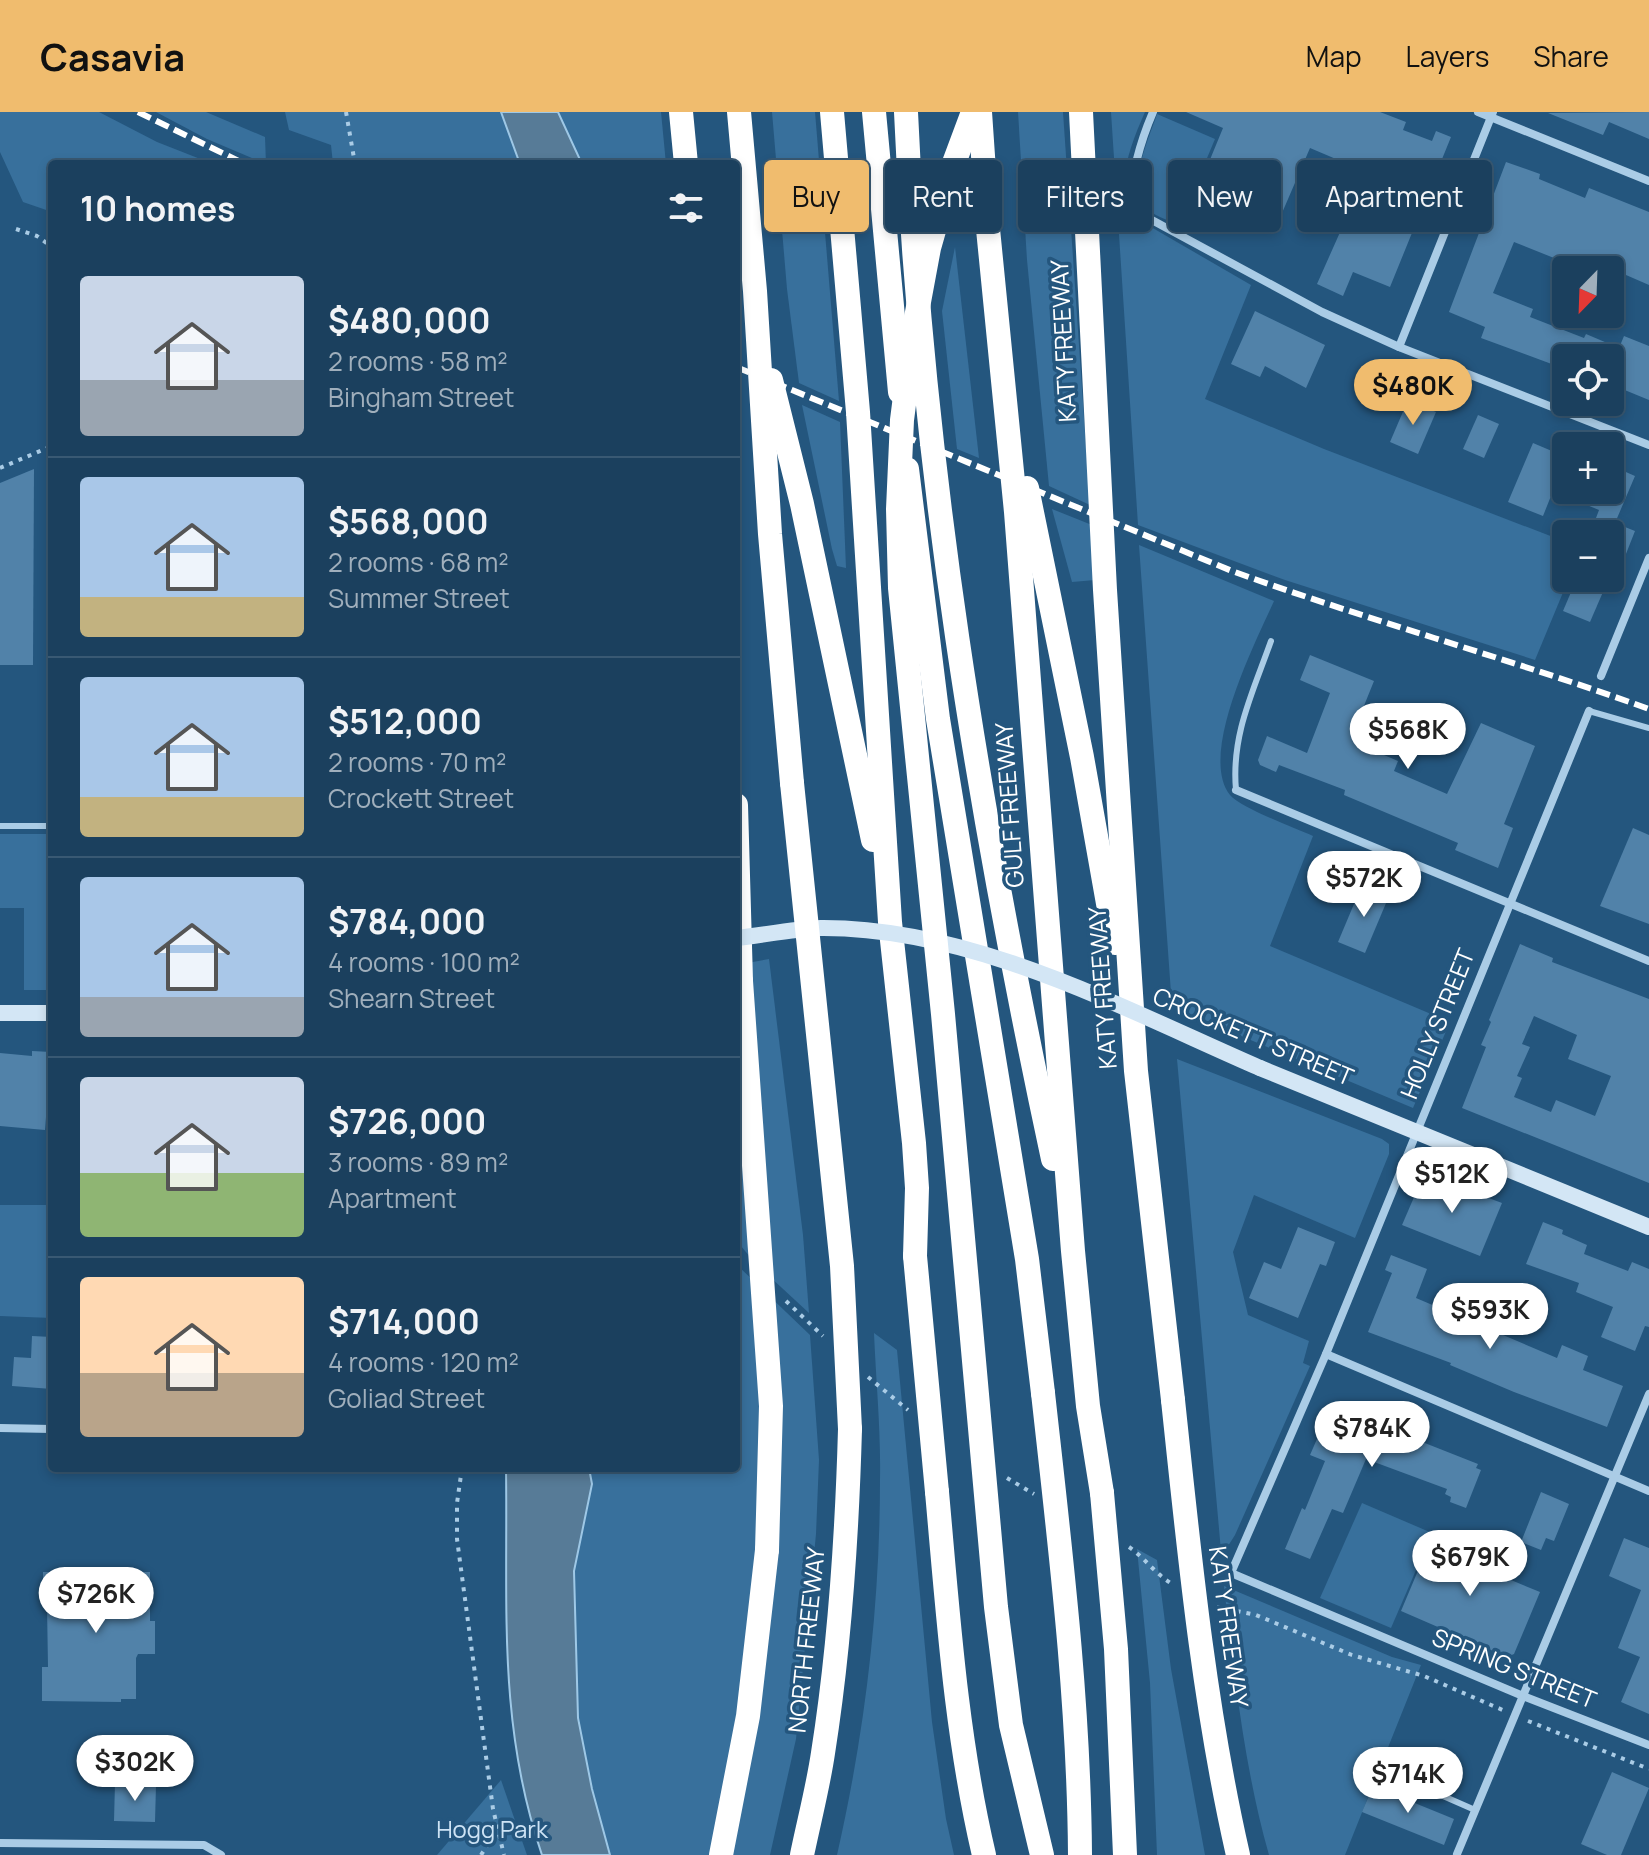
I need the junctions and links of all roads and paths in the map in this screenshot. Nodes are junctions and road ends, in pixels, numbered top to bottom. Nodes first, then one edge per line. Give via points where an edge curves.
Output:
1 (346, 112) edge
2 (681, 112) edge
3 (739, 112) edge
4 (832, 112) edge
5 (874, 112) edge
6 (906, 112) edge
7 (973, 112) edge
8 (980, 112) edge
9 (1081, 112) edge
10 (1153, 112) edge
11 (1478, 112) edge
12 (1492, 114) edge
13 (354, 160) edge
14 (686, 160) edge
15 (1649, 181) edge
16 (16, 229) dead end
17 (48, 244) edge
18 (755, 291) junction
19 (1000, 346) junction
20 (1399, 347) junction
21 (1649, 445) edge
22 (48, 448) edge
23 (0, 468) edge
24 (1649, 558) edge
25 (1271, 641) dead end
26 (1601, 676) dead end
27 (1589, 711) joint
28 (1649, 728) edge
29 (1236, 790) joint
30 (0, 826) edge
31 (48, 826) edge
32 (1508, 903) junction
33 (890, 922) junction
34 (740, 937) edge
35 (740, 946) edge
36 (1649, 961) edge
37 (0, 1013) edge
38 (48, 1013) edge
39 (1136, 1071) junction
40 (1416, 1131) junction
41 (1649, 1227) edge
42 (1073, 1251) junction
43 (1326, 1354) junction
44 (1649, 1394) edge
45 (0, 1428) edge
46 (48, 1429) edge
47 (461, 1472) edge
48 (1615, 1477) junction
49 (1649, 1491) edge
50 (1231, 1573) joint
51 (1523, 1696) junction
52 (1525, 1720) dead end
53 (1649, 1745) edge
54 (1649, 1769) edge
55 (1418, 1785) dead end
56 (1475, 1810) junction
57 (498, 1830) junction
58 (0, 1843) edge
59 (1457, 1854) edge
60 (221, 1855) edge
61 (481, 1855) edge
62 (504, 1855) edge
63 (721, 1855) edge
64 (802, 1855) edge
65 (984, 1855) edge
66 (1042, 1855) edge
67 (1080, 1855) edge
68 (1125, 1855) edge
69 (1238, 1855) edge

1 - 13 path
2 - 14 highway
3 - 18 highway
4 - 33 highway via 858,412
5 - 67 highway, bridge via 908,479 936,704 1027,1259 1043,1393 1070,1647
6 - 42 highway via 922,344 963,683 1023,1022
7 - 66 highway, bridge via 929,248 913,334 902,420 900,588 996,1607 1011,1725
8 - 19 highway, GULF FREEWAY
9 - 39 highway, KATY FREEWAY
10 - 20 street via 1133,184 1138,210 1253,276
11 - 12 street
12 - 15 street
12 - 20 street
16 - 17 path
18 - 33 highway
18 - 64 highway, NORTH FREEWAY, bridge via 792,783 842,1266 850,1429 837,1650
19 - 39 highway via 1082,757
19 - 42 highway, GULF FREEWAY
20 - 21 street
22 - 23 path
24 - 26 street
25 - 29 lane via 1240,727 1233,763
27 - 28 lane
27 - 32 street, HOLLY STREET
29 - 32 street
30 - 31 lane
32 - 36 street
32 - 40 street, HOLLY STREET
33 - 65 highway, bridge via 914,1143 915,1256 951,1648 967,1778
34 - 40 main road, CROCKETT STREET, bridge via 819,928 856,930 989,956
35 - 63 highway, bridge via 771,1406 771,1479 757,1654
37 - 38 main road
39 - 69 highway, KATY FREEWAY, bridge via 1192,1579
40 - 41 main road, CROCKETT STREET
40 - 43 street, HOLLY STREET
42 - 68 highway, GULF FREEWAY, bridge via 1116,1649
43 - 48 street
43 - 50 street, HOLLY STREET
44 - 48 street
45 - 46 street
47 - 57 path via 457,1539
48 - 49 street
48 - 51 street
50 - 51 street, SPRING STREET
51 - 53 street, SPRING STREET
51 - 56 street
52 - 54 path
55 - 56 lane
56 - 59 street
57 - 61 path
57 - 62 path
58 - 60 street via 204,1845

